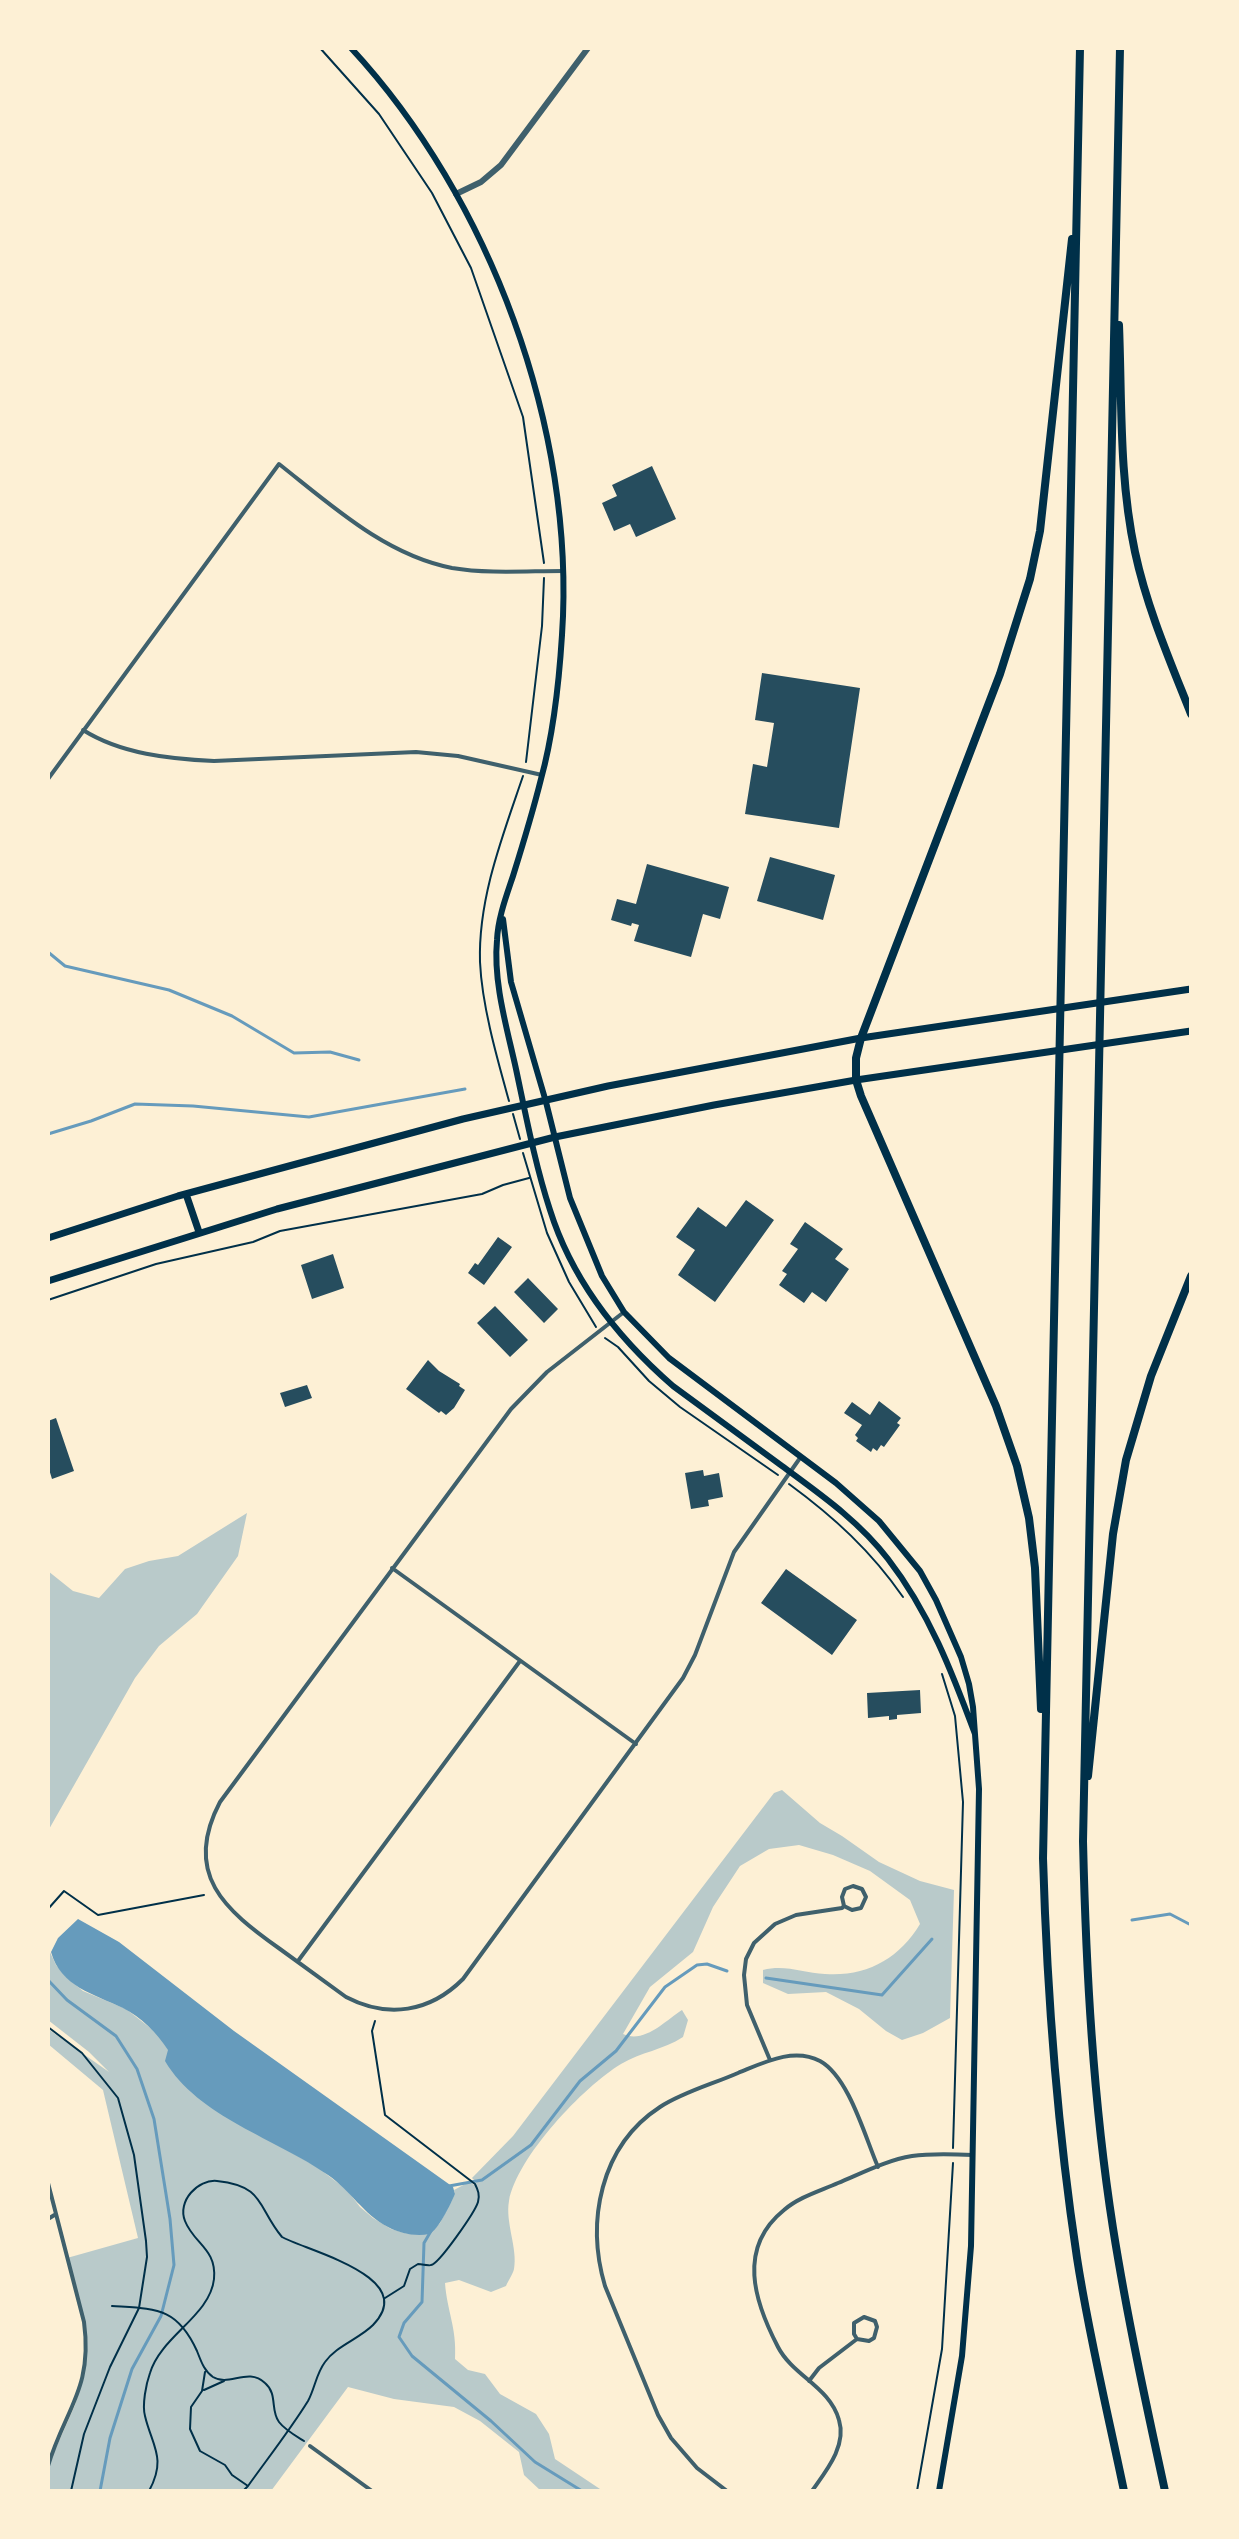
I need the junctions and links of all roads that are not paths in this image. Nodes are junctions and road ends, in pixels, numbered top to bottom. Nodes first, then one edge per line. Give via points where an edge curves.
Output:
1 (351, 48) edge
2 (588, 48) edge
3 (1080, 48) edge
4 (1120, 48) edge
5 (456, 194) junction
6 (1077, 198) junction
7 (1116, 262) junction
8 (563, 571) junction
9 (1191, 714) edge
10 (83, 730) junction
11 (542, 775) junction
12 (48, 779) edge
13 (502, 911) junction
14 (1191, 989) edge
15 (1191, 1031) edge
16 (861, 1038) junction
17 (856, 1080) junction
18 (546, 1102) junction
19 (524, 1107) junction
20 (555, 1137) junction
21 (533, 1142) junction
22 (186, 1194) junction
23 (199, 1232) junction
24 (48, 1238) edge
25 (1191, 1276) edge
26 (48, 1281) edge
27 (624, 1312) junction
28 (610, 1322) junction
29 (800, 1458) junction
30 (789, 1472) junction
31 (392, 1568) junction
32 (520, 1661) junction
33 (975, 1734) junction
34 (636, 1744) junction
35 (1044, 1770) junction
36 (1083, 1841) junction
37 (844, 1906) junction
38 (297, 1962) junction
39 (770, 2060) junction
40 (973, 2155) junction
41 (878, 2167) junction
42 (48, 2183) edge
43 (56, 2214) junction
44 (48, 2219) edge
45 (857, 2339) junction
46 (809, 2381) junction
47 (310, 2446) road end
48 (48, 2466) edge
49 (365, 2485) junction
50 (361, 2491) edge
51 (372, 2491) edge
52 (727, 2491) edge
53 (812, 2491) edge
54 (939, 2491) edge
55 (1124, 2491) edge
56 (1165, 2491) edge

1 - 5 main road via 396,101
2 - 5 street via 501,165
3 - 6 highway
4 - 7 highway
5 - 8 main road via 523,348 554,482
6 - 16 highway via 1040,531 1030,579 1000,674
6 - 35 highway
7 - 9 highway via 1129,519 1151,611
7 - 36 highway
8 - 10 street via 486,571 425,561 369,532 279,464
8 - 11 main road via 559,671
10 - 11 street via 135,751 190,760 416,752
10 - 12 street
11 - 13 main road
13 - 18 main road via 511,982
13 - 19 main road via 496,956
14 - 16 main road
15 - 17 main road
16 - 17 highway
16 - 18 main road
17 - 20 main road
17 - 35 highway via 1017,1466 1035,1568
18 - 19 main road
18 - 20 main road
19 - 21 main road
19 - 22 main road
20 - 21 main road
20 - 27 main road via 585,1241
21 - 23 main road
21 - 28 main road via 550,1213
22 - 23 main road
22 - 24 main road
23 - 26 main road
25 - 36 highway via 1151,1376 1120,1488
27 - 28 street
27 - 29 main road via 690,1376
28 - 30 main road via 673,1386
28 - 31 street via 547,1372 511,1409
29 - 30 street
29 - 33 main road via 863,1506 920,1571 961,1657
30 - 33 main road via 848,1517 901,1576 941,1648
30 - 34 street via 734,1552 683,1678
31 - 32 street
31 - 38 street via 220,1802 208,1829 210,1875 224,1903
32 - 34 street
32 - 38 street
33 - 40 main road via 979,1802
34 - 38 street via 463,1979 439,1999 403,2010 362,2005
35 - 55 highway via 1045,1931 1059,2118 1082,2286
36 - 56 highway via 1092,2043 1104,2158 1125,2299
37 - 37 street via 861,1908 866,1901 862,1889 845,1889
37 - 39 street via 783,1920 762,1934 750,1951 744,1991
39 - 41 street via 804,2056 828,2067 848,2096
39 - 52 street via 659,2107 634,2130 610,2165 596,2220 605,2286 658,2415 683,2453
40 - 41 street via 914,2155
40 - 54 main road via 965,2328
41 - 46 street via 785,2209 758,2244 752,2275 772,2335 787,2361
42 - 43 street
43 - 44 street
43 - 48 street via 84,2322 86,2361 80,2391
45 - 45 street via 874,2338 877,2327 870,2318 854,2323
45 - 46 street
46 - 53 street via 828,2397 840,2422 837,2449
47 - 49 street
49 - 50 street
49 - 51 street

